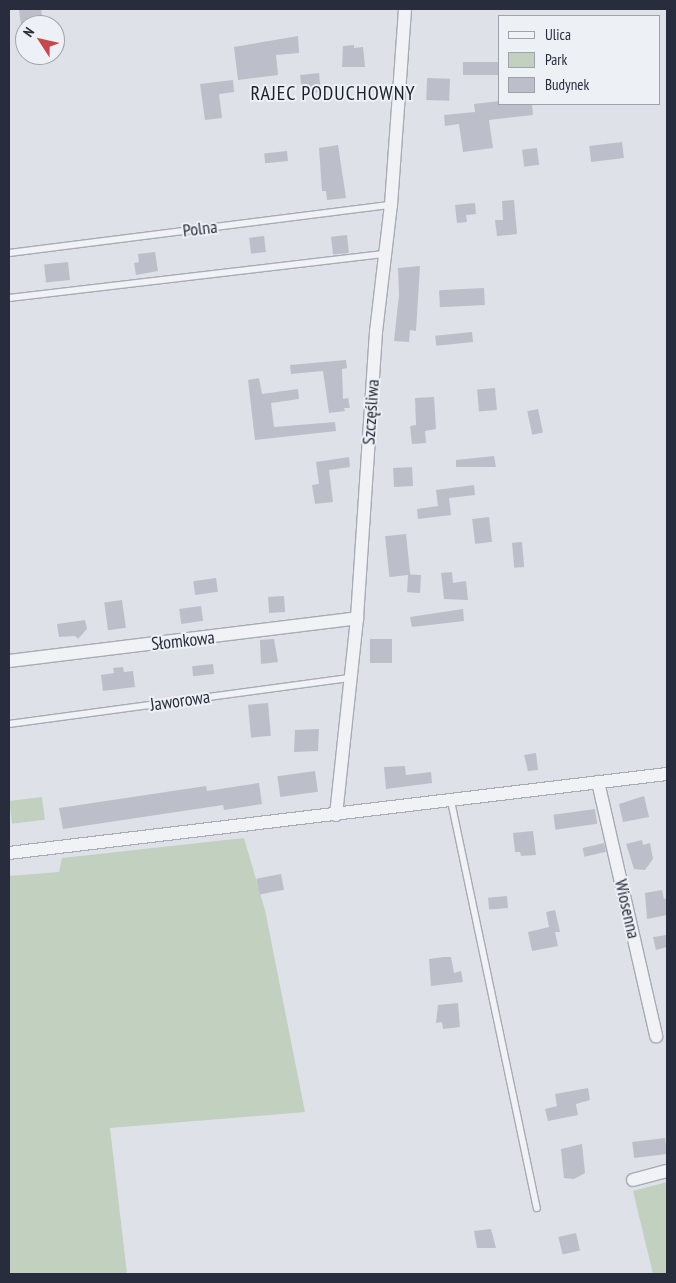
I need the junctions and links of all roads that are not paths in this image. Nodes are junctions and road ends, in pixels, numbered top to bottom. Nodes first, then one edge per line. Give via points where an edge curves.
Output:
1 (405, 9) edge
2 (391, 205) junction
3 (9, 253) edge
4 (383, 254) junction
5 (9, 298) edge
6 (357, 618) junction
7 (9, 661) edge
8 (351, 678) junction
9 (9, 724) edge
10 (667, 774) edge
11 (598, 782) junction
12 (451, 801) junction
13 (336, 815) junction
14 (9, 853) edge
15 (656, 1036) dead end
16 (667, 1171) edge
17 (633, 1180) dead end
18 (536, 1208) dead end

1 - 2 street, Szczęśliwa
2 - 3 lane, Polna
2 - 4 street, Szczęśliwa
4 - 5 lane
4 - 6 street, Szczęśliwa
6 - 7 street, Słomkowa
6 - 8 street, Szczęśliwa
8 - 9 lane, Jaworowa
8 - 13 street, Szczęśliwa
10 - 11 street
11 - 12 street
11 - 15 street, Wiosenna
12 - 13 street
12 - 18 lane
13 - 14 street
16 - 17 street

